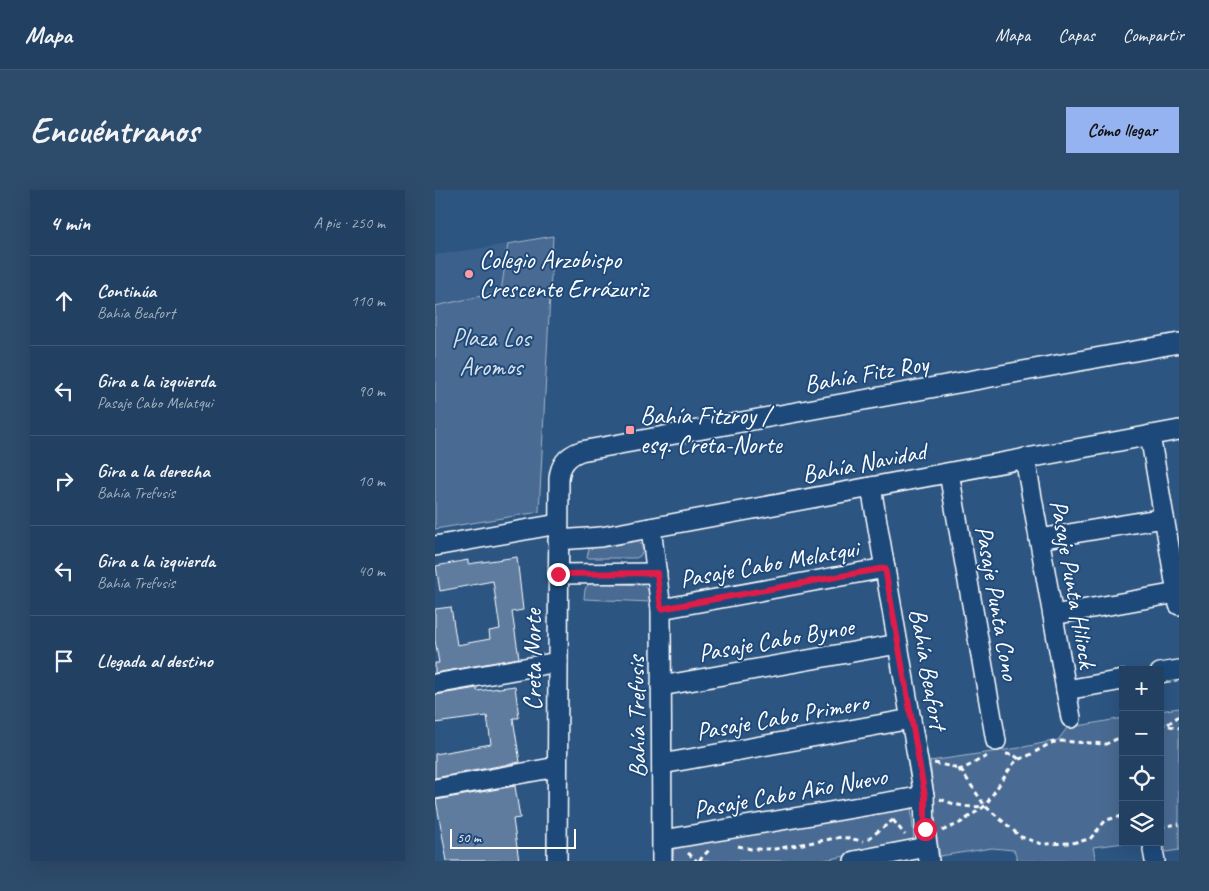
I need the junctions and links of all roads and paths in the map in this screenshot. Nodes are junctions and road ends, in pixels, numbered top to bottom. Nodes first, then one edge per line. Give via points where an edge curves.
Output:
1 (1179, 343) edge
2 (1179, 430) edge
3 (1150, 436) junction
4 (1025, 458) junction
5 (565, 461) joint
6 (949, 473) junction
7 (871, 487) junction
8 (1164, 518) junction
9 (651, 528) junction
10 (558, 532) junction
11 (1039, 539) junction
12 (435, 546) edge
13 (885, 568) junction
14 (657, 573) junction
15 (558, 574) junction
16 (1178, 599) edge
17 (661, 609) junction
18 (1053, 615) junction
19 (898, 644) junction
20 (558, 662) junction
21 (1179, 670) edge
22 (1164, 672) edge
23 (1119, 681) edge
24 (435, 684) edge
25 (661, 686) junction
26 (1066, 690) junction
27 (1179, 716) edge
28 (1071, 718) dead end
29 (911, 719) junction
30 (1167, 724) joint
31 (1179, 728) edge
32 (1119, 738) edge
33 (997, 750) junction
34 (1019, 759) junction
35 (919, 762) junction
36 (662, 764) junction
37 (557, 767) junction
38 (958, 770) junction
39 (435, 789) edge
40 (925, 798) junction
41 (985, 806) junction
42 (897, 816) dead end
43 (1119, 817) edge
44 (1179, 824) edge
45 (1164, 826) edge
46 (663, 840) junction
47 (734, 845) dead end
48 (712, 848) dead end
49 (928, 854) edge
50 (557, 861) edge
51 (663, 861) edge
52 (699, 861) edge
53 (854, 861) edge

1 - 5 street, Bahía Fitz Roy via 581,451
2 - 3 street, Bahía Navidad
3 - 4 street, Bahía Navidad
3 - 8 street
4 - 6 street, Bahía Navidad
4 - 11 street, Pasaje Punta Hiliock
5 - 10 street, Creta Norte via 559,473
6 - 7 street, Bahía Navidad
6 - 33 street, Pasaje Punta Cono
7 - 9 street, Bahía Navidad
7 - 13 street, Bahía Beafort
8 - 11 street
8 - 16 street
9 - 10 street, Bahía Navidad via 596,538
9 - 14 street, Bahía Trefusis
10 - 12 street, Bahía Navidad
10 - 15 street, Creta Norte
11 - 18 street, Pasaje Punta Hiliock
13 - 17 street, Pasaje Cabo Melatqui
13 - 19 street, Bahía Beafort
14 - 15 street
14 - 17 street, Bahía Trefusis
15 - 20 street, Creta Norte
16 - 18 street
17 - 25 street, Bahía Trefusis
18 - 26 street, Pasaje Punta Hiliock
19 - 25 street, Pasaje Cabo Bynoe
19 - 29 street, Bahía Beafort
20 - 24 street
20 - 37 street, Creta Norte
21 - 22 street
23 - 26 street
25 - 36 street, Bahía Trefusis
26 - 28 street, Pasaje Punta Hiliock
27 - 30 path
29 - 35 street, Bahía Beafort
29 - 36 street, Pasaje Cabo Primero
30 - 31 path
32 - 34 path via 1106,744 1059,741
33 - 34 path
33 - 38 path
34 - 41 path
35 - 38 path via 942,764
35 - 40 street, Bahía Beafort
36 - 46 street, Bahía Trefusis
37 - 39 street
37 - 50 street, Creta Norte
38 - 41 path
40 - 41 path via 937,797 968,808
40 - 46 street, Pasaje Cabo Año Nuevo
40 - 49 street, Bahía Beafort
41 - 43 path via 1021,837 1042,844 1090,839 1106,820
42 - 47 path via 865,841 842,837 775,849
44 - 45 path
46 - 51 street, Bahía Trefusis
48 - 52 path
49 - 53 street

